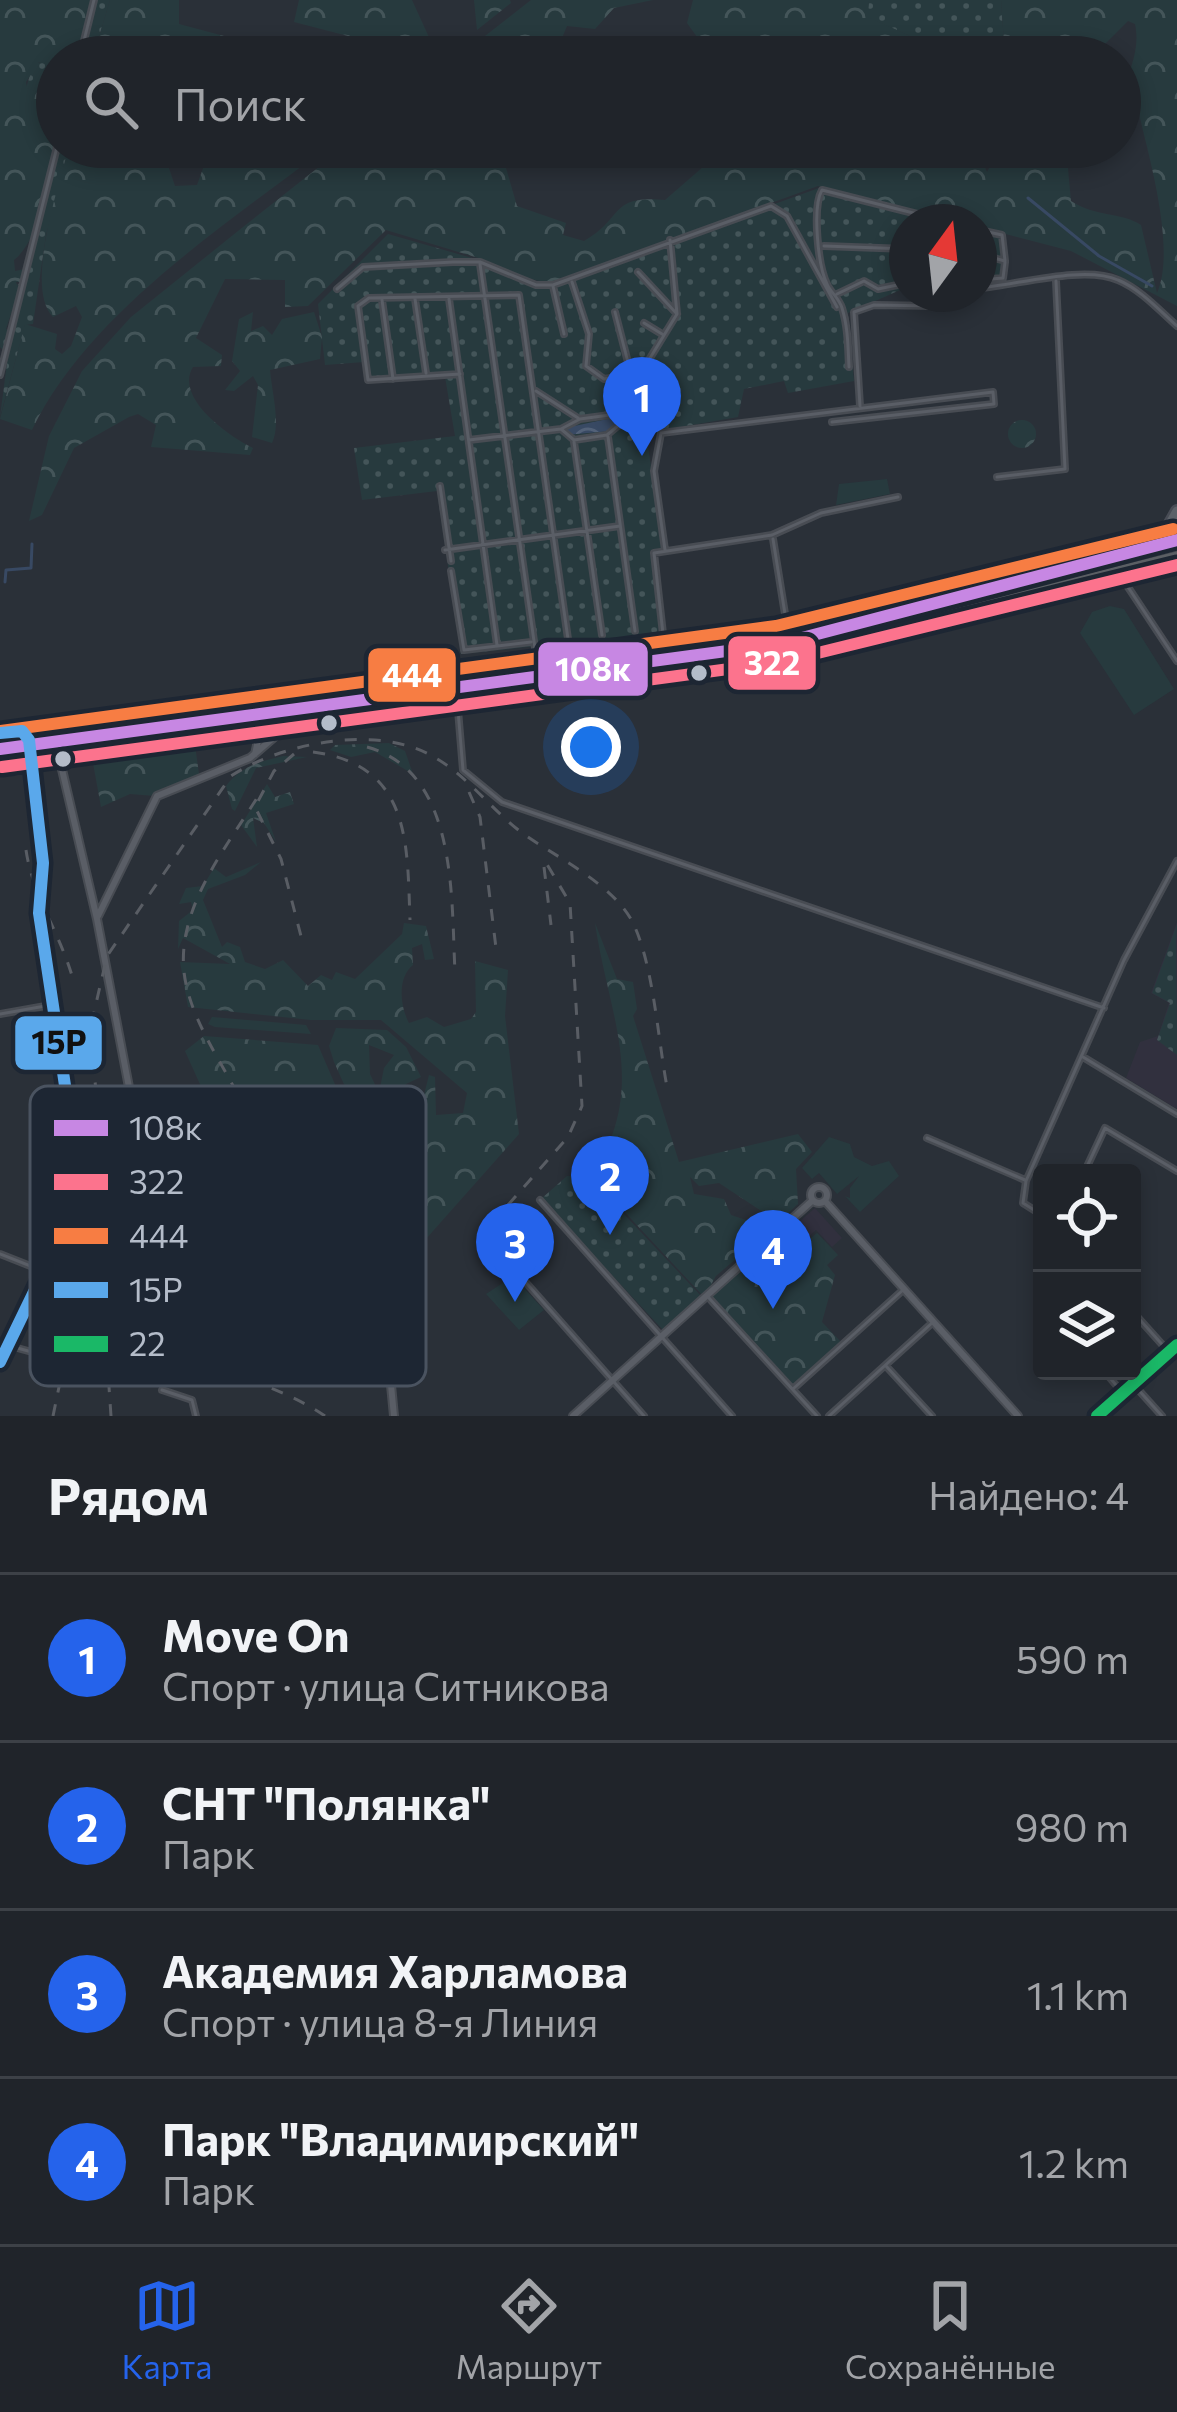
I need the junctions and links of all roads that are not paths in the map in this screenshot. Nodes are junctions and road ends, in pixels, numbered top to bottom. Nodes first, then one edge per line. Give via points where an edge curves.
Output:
1 (94, 0) edge
2 (85, 36) edge
3 (52, 168) edge
4 (889, 207) edge
5 (997, 234) edge
6 (670, 240) junction
7 (823, 246) junction
8 (889, 246) edge
9 (997, 259) edge
10 (1005, 261) junction
11 (479, 262) junction
12 (638, 272) dead end
13 (997, 278) edge
14 (572, 280) junction
15 (1056, 281) junction
16 (553, 285) junction
17 (997, 286) edge
18 (889, 287) edge
19 (337, 289) dead end
20 (835, 295) junction
21 (484, 296) junction
22 (449, 297) junction
23 (381, 298) junction
24 (415, 298) junction
25 (889, 305) edge
26 (837, 307) dead end
27 (615, 312) dead end
28 (677, 314) junction
29 (644, 323) dead end
30 (1177, 326) edge
31 (564, 334) dead end
32 (662, 334) junction
33 (1, 365) edge
34 (849, 367) dead end
35 (460, 374) junction
36 (632, 375) junction
37 (0, 376) edge
38 (426, 376) junction
39 (393, 379) junction
40 (532, 389) junction
41 (860, 406) junction
42 (580, 419) junction
43 (832, 422) dead end
44 (561, 429) junction
45 (538, 430) junction
46 (608, 435) junction
47 (505, 436) junction
48 (468, 440) junction
49 (574, 440) junction
50 (997, 477) dead end
51 (440, 486) dead end
52 (898, 496) dead end
53 (1177, 511) edge
54 (622, 525) junction
55 (587, 530) junction
56 (554, 534) junction
57 (772, 535) junction
58 (519, 539) junction
59 (485, 543) junction
60 (1177, 543) edge
61 (1153, 547) junction
62 (447, 549) junction
63 (665, 550) junction
64 (1177, 559) edge
65 (451, 561) dead end
66 (451, 571) dead end
67 (1072, 577) junction
68 (1123, 578) junction
69 (1124, 590) dead end
70 (784, 614) dead end
71 (635, 631) dead end
72 (602, 634) dead end
73 (568, 639) dead end
74 (531, 642) junction
75 (496, 645) junction
76 (1177, 661) edge
77 (652, 662) junction
78 (539, 678) junction
79 (254, 696) junction
80 (456, 696) junction
81 (332, 705) junction
82 (298, 718) junction
83 (238, 721) junction
84 (0, 733) edge
85 (4, 754) edge
86 (253, 757) junction
87 (32, 769) junction
88 (0, 772) edge
89 (1177, 861) edge
90 (107, 897) junction
91 (93, 900) junction
92 (97, 919) junction
93 (54, 1004) junction
94 (1104, 1008) junction
95 (0, 1014) edge
96 (1083, 1057) junction
97 (66, 1086) edge
98 (129, 1086) edge
99 (1177, 1114) edge
100 (927, 1138) dead end
101 (1088, 1164) edge
102 (1177, 1171) edge
103 (1027, 1181) junction
104 (540, 1200) dead end
105 (813, 1200) junction
106 (825, 1201) junction
107 (1033, 1209) edge
108 (498, 1251) dead end
109 (0, 1254) edge
110 (30, 1265) edge
111 (904, 1288) junction
112 (707, 1295) junction
113 (30, 1301) edge
114 (1141, 1321) edge
115 (933, 1322) junction
116 (662, 1336) junction
117 (8, 1345) junction
118 (1177, 1345) edge
119 (30, 1351) edge
120 (1169, 1352) junction
121 (0, 1362) edge
122 (885, 1365) junction
123 (613, 1380) junction
124 (1112, 1380) edge
125 (1134, 1384) junction
126 (392, 1386) edge
127 (793, 1389) junction
128 (162, 1390) dead end
129 (1123, 1393) junction
130 (196, 1416) edge
131 (394, 1416) edge
132 (573, 1416) edge
133 (644, 1416) edge
134 (732, 1416) edge
135 (818, 1416) edge
136 (829, 1416) edge
137 (932, 1416) edge
138 (1018, 1416) edge
139 (1097, 1416) edge
140 (1162, 1416) edge

1 - 2 street
3 - 33 street
4 - 7 street via 822,190 813,215
5 - 10 street
6 - 14 street
6 - 26 street via 771,206 788,216
6 - 28 street
7 - 8 street
7 - 20 street via 824,280
9 - 10 street
10 - 13 street
11 - 16 street
11 - 19 street via 363,267
11 - 21 street
12 - 28 street
14 - 16 street
14 - 36 street via 589,334 586,366 604,380
15 - 17 street
15 - 30 street via 1109,276
15 - 50 street via 1066,469
16 - 31 street
18 - 20 street via 864,281
20 - 34 street
21 - 22 street
21 - 40 street via 519,295
21 - 47 street
22 - 24 street
22 - 35 street
23 - 24 street
23 - 39 street
23 - 39 street via 363,300 357,314 368,380
24 - 38 street
25 - 41 street via 854,312
27 - 36 street
28 - 32 street
29 - 32 street
32 - 36 street
33 - 37 street
35 - 38 street
35 - 48 street
38 - 39 street
40 - 42 street
40 - 45 street
41 - 43 street via 993,392 994,404
41 - 63 street via 660,434 654,471
42 - 44 street
42 - 46 street via 617,414 619,425
44 - 45 street
44 - 49 street
45 - 47 street
45 - 56 street
46 - 49 street
46 - 54 street
47 - 48 street
47 - 58 street
48 - 59 street
49 - 55 street
51 - 62 street
52 - 57 street via 821,513
53 - 61 main road
54 - 55 street
54 - 71 street
55 - 56 street
55 - 72 street
56 - 58 street
56 - 73 street
57 - 63 street
57 - 70 street
58 - 59 street
58 - 74 street
59 - 62 street
59 - 75 street
60 - 61 main road
60 - 67 highway
61 - 67 main road
62 - 65 street
63 - 77 street via 654,553 665,652
64 - 67 highway
64 - 68 main road
66 - 75 street via 464,650
67 - 68 main road
67 - 77 highway via 825,635
67 - 80 highway via 812,647
68 - 69 street
68 - 76 street
74 - 75 street
74 - 78 street
77 - 78 highway
78 - 81 highway
79 - 81 street
79 - 83 street via 256,708
79 - 91 street via 54,726
80 - 82 highway
80 - 94 street via 463,770 502,802
81 - 83 highway
82 - 83 highway
82 - 86 street
83 - 85 highway, bridge
83 - 86 street via 259,736
84 - 87 street via 24,733
86 - 90 street via 157,796
87 - 88 street
87 - 93 street
89 - 94 street
90 - 91 street
90 - 92 street
91 - 92 street
92 - 98 street
93 - 95 street
93 - 97 street
94 - 96 street
96 - 99 street
96 - 103 street
100 - 103 street
101 - 102 street via 1105,1128
103 - 107 street via 1023,1203
104 - 116 street
105 - 106 street
105 - 106 street via 820,1187
105 - 112 street
106 - 111 street
108 - 123 street
109 - 110 street
111 - 115 street
111 - 127 street
112 - 116 street
112 - 127 street
113 - 117 street
114 - 120 street
115 - 122 street
115 - 138 street
116 - 123 street
116 - 134 street
117 - 119 street
117 - 121 street
118 - 120 street
120 - 125 street
122 - 136 street
122 - 137 street
123 - 132 street
123 - 133 street
124 - 129 street
125 - 129 street
125 - 140 street
126 - 131 street
127 - 135 street
128 - 130 street via 192,1400
129 - 139 street

